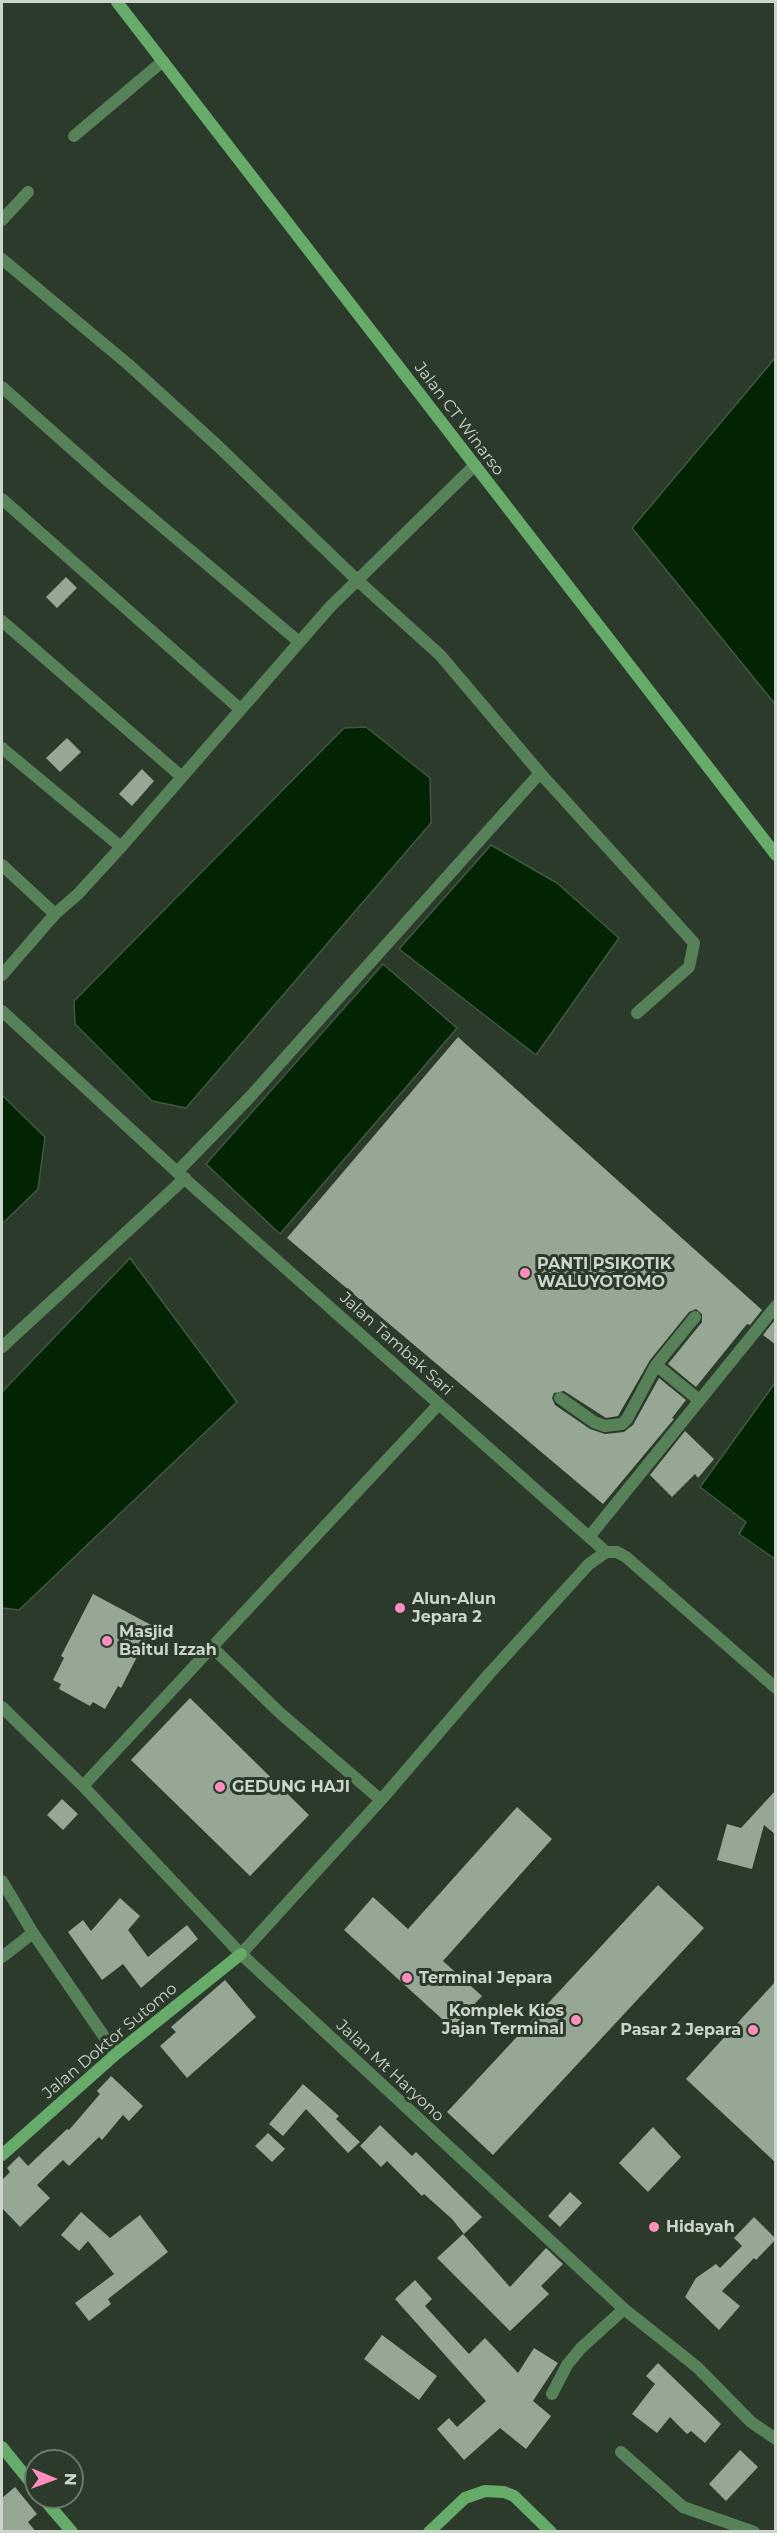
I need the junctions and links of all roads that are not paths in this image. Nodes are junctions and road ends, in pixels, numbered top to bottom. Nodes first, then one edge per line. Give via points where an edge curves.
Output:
1 (117, 2) edge
2 (163, 61) junction
3 (74, 136) dead end
4 (28, 192) dead end
5 (2, 220) edge
6 (2, 259) edge
7 (2, 387) edge
8 (475, 465) junction
9 (2, 499) edge
10 (357, 580) junction
11 (2, 621) edge
12 (298, 641) junction
13 (240, 709) junction
14 (2, 748) edge
15 (540, 773) junction
16 (182, 777) junction
17 (121, 847) junction
18 (776, 855) edge
19 (2, 865) edge
20 (54, 914) junction
21 (2, 975) edge
22 (2, 1011) edge
23 (637, 1013) dead end
24 (181, 1175) junction
25 (776, 1306) edge
26 (695, 1317) dead end
27 (2, 1347) edge
28 (656, 1365) junction
29 (560, 1398) dead end
30 (699, 1400) junction
31 (439, 1404) junction
32 (589, 1537) junction
33 (606, 1552) junction
34 (212, 1647) junction
35 (776, 1688) edge
36 (2, 1707) edge
37 (83, 1786) junction
38 (381, 1800) junction
39 (2, 1881) edge
40 (33, 1932) junction
41 (241, 1954) junction
42 (2, 1957) edge
43 (116, 2054) junction
44 (2, 2155) edge
45 (624, 2309) junction
46 (552, 2394) dead end
47 (776, 2439) edge
48 (2, 2447) edge
49 (621, 2452) dead end
50 (24, 2474) edge
51 (52, 2509) edge
52 (72, 2532) edge
53 (429, 2532) edge
54 (550, 2532) edge
55 (754, 2532) edge

1 - 2 street, Jalan CT Winarso
2 - 3 street
2 - 8 street, Jalan CT Winarso
4 - 5 street
6 - 10 street via 211,440
7 - 12 street
8 - 10 street
8 - 18 street, Jalan CT Winarso
9 - 13 street
10 - 12 street
10 - 15 street via 440,655
11 - 16 street
12 - 13 street
13 - 16 street
14 - 17 street
15 - 23 street via 694,943 689,967
15 - 24 street
16 - 17 street
17 - 20 street
19 - 20 street
20 - 21 street
22 - 24 street, Jalan Tambak Sari
24 - 27 street
24 - 31 street, Jalan Tambak Sari
25 - 30 street
26 - 28 street
28 - 29 street via 621,1424 605,1426 594,1422
28 - 30 street
30 - 32 street
31 - 32 street, Jalan Tambak Sari
31 - 34 street
32 - 33 street, Jalan Tambak Sari
33 - 35 street, Jalan Tambak Sari via 626,1557
33 - 38 street via 589,1564 489,1674
34 - 37 street
34 - 38 street via 280,1713
36 - 37 street, Jalan Mt Haryono
37 - 41 street, Jalan Mt Haryono
38 - 41 street
39 - 40 street
40 - 42 street
40 - 43 street
41 - 43 street, Jalan Doktor Sutomo
41 - 45 street, Jalan Mt Haryono
43 - 44 street, Jalan Doktor Sutomo
45 - 46 street via 581,2348
45 - 47 street, Jalan Mt Haryono via 697,2367 751,2422
48 - 50 street
49 - 55 street via 683,2507
51 - 52 street
53 - 54 street via 465,2498 485,2491 514,2496

